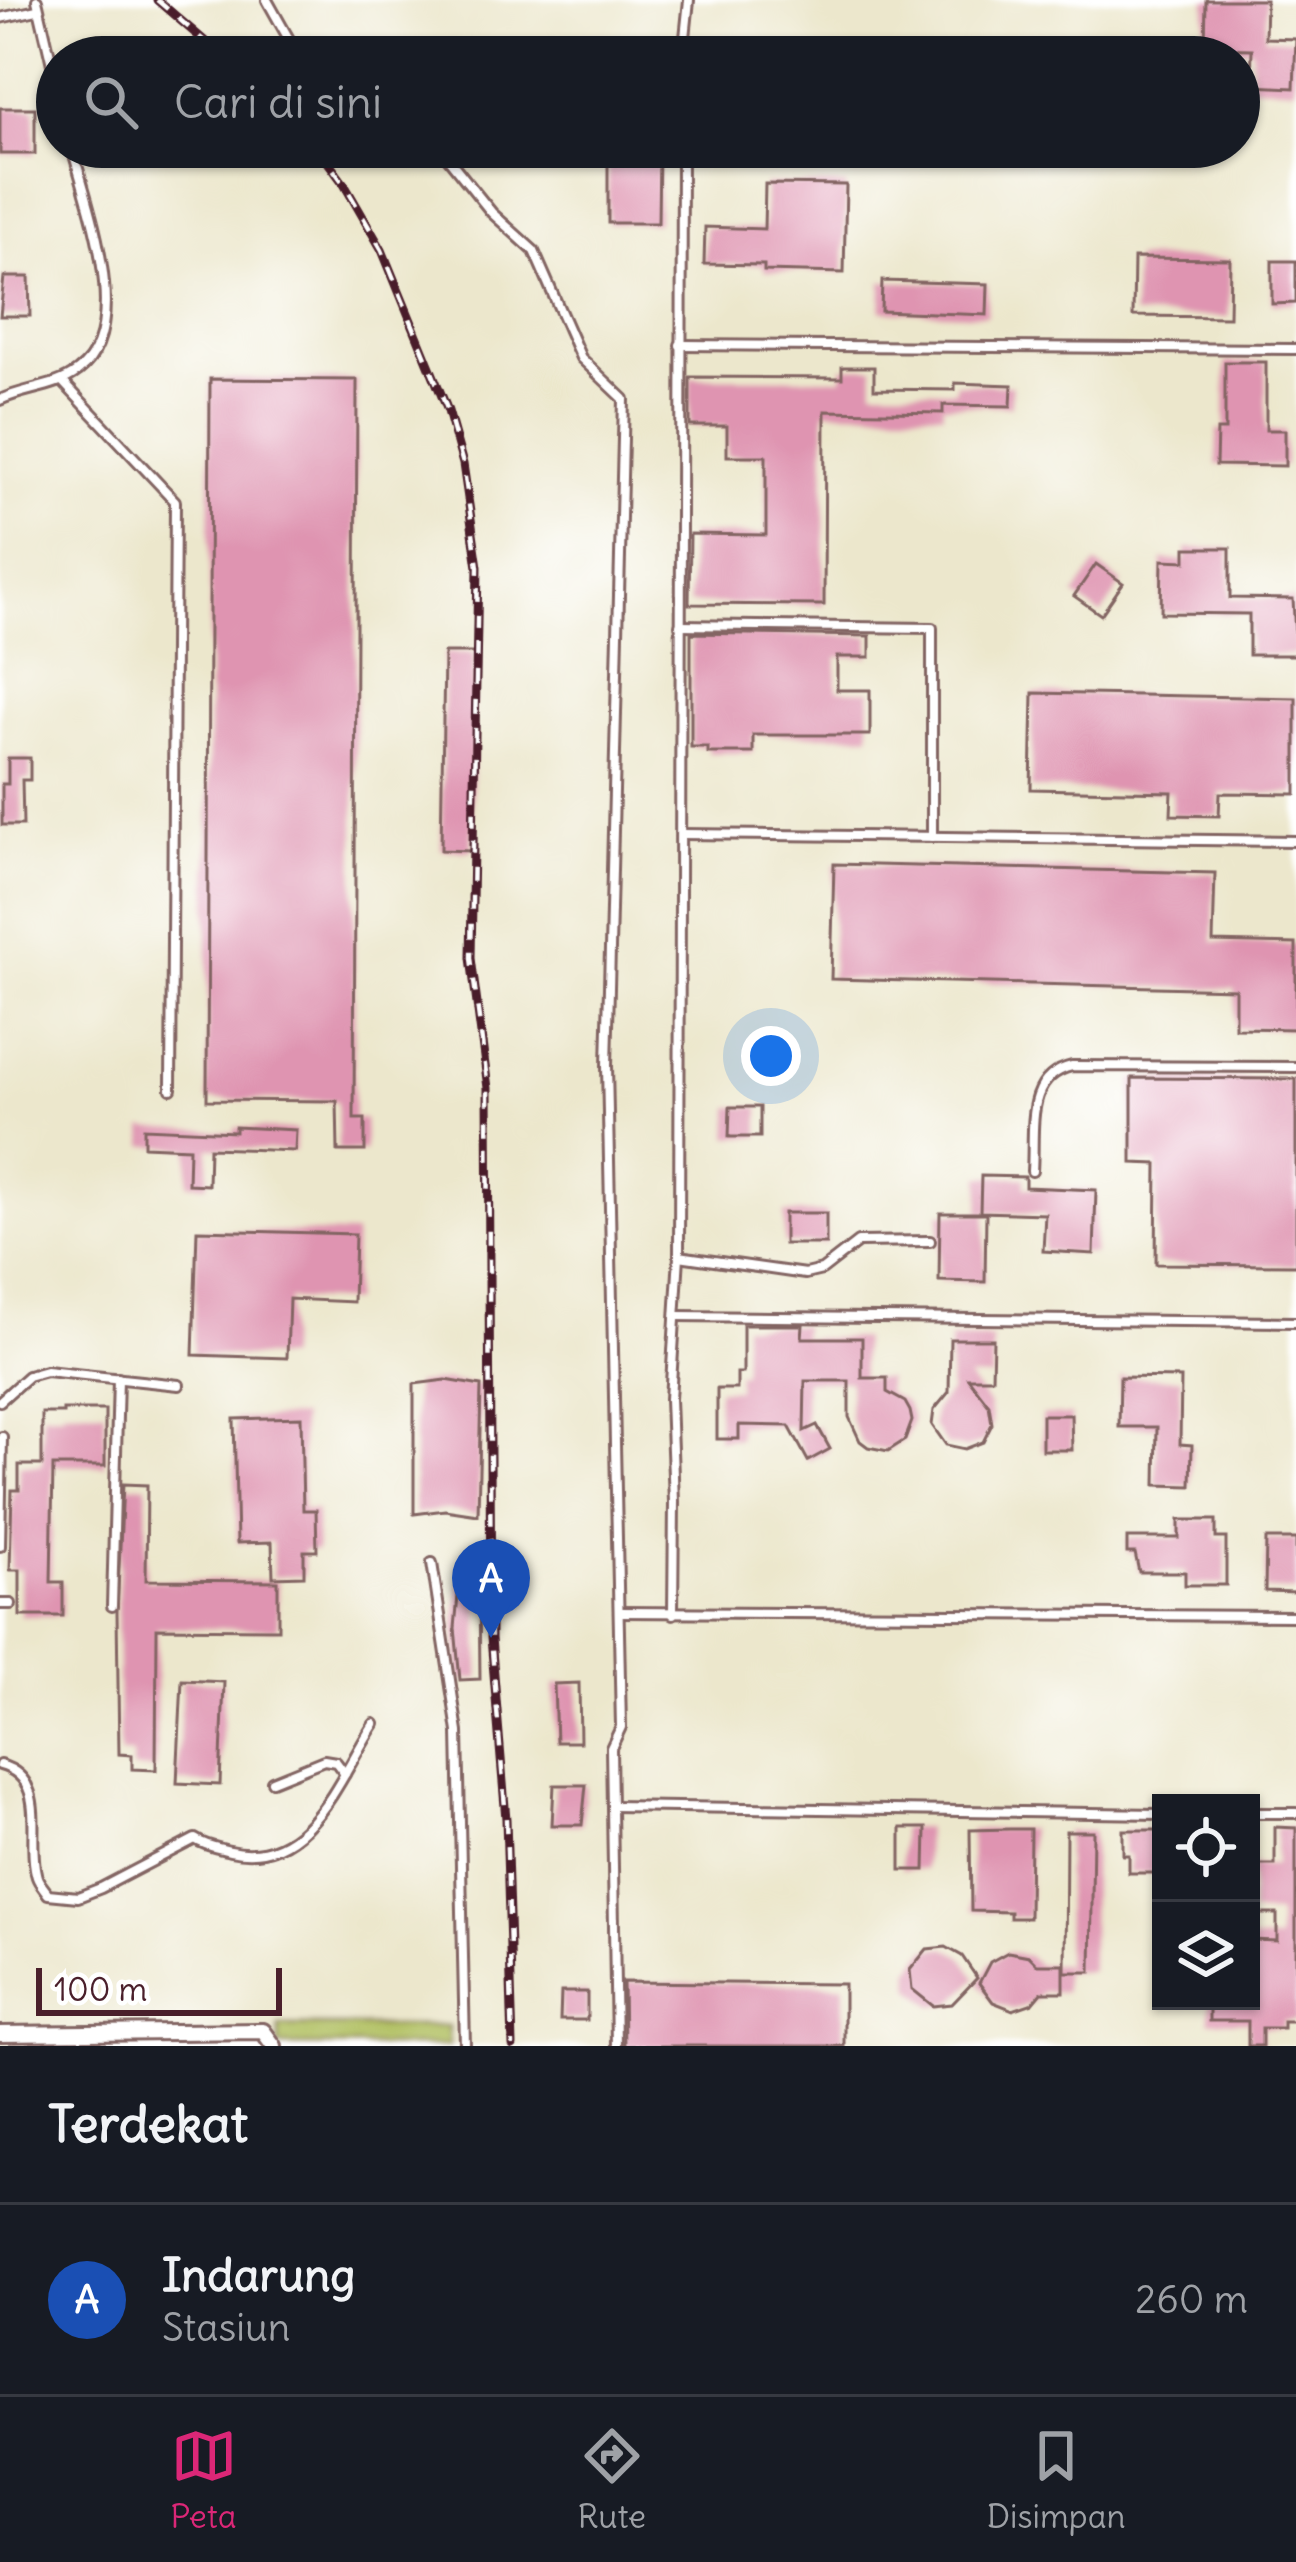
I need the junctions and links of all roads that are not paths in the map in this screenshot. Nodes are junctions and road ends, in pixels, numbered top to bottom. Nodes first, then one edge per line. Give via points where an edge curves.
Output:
1 (267, 0) edge
2 (689, 0) edge
3 (37, 5) edge
4 (0, 18) edge
5 (45, 36) edge
6 (287, 36) edge
7 (685, 36) edge
8 (77, 168) edge
9 (456, 168) edge
10 (682, 168) edge
11 (680, 345) junction
12 (1296, 350) edge
13 (62, 381) junction
14 (0, 400) edge
15 (680, 625) junction
16 (681, 833) junction
17 (932, 837) junction
18 (1296, 841) edge
19 (1296, 1067) edge
20 (171, 1089) dead end
21 (1032, 1171) dead end
22 (930, 1241) dead end
23 (679, 1256) junction
24 (676, 1316) junction
25 (1296, 1322) edge
26 (118, 1378) junction
27 (179, 1385) dead end
28 (0, 1401) edge
29 (2, 1438) edge
30 (0, 1546) edge
31 (432, 1563) dead end
32 (0, 1604) edge
33 (11, 1604) dead end
34 (112, 1606) dead end
35 (619, 1612) junction
36 (673, 1614) junction
37 (1296, 1616) edge
38 (374, 1724) dead end
39 (0, 1765) edge
40 (346, 1774) junction
41 (272, 1781) dead end
42 (612, 1806) junction
43 (1260, 1813) edge
44 (1296, 1813) edge
45 (1152, 1814) edge
46 (0, 2034) edge
47 (75, 2039) edge
48 (175, 2039) edge
49 (274, 2046) edge
50 (466, 2046) edge
51 (616, 2046) edge

1 - 6 lane
2 - 7 lane
3 - 4 lane
3 - 5 lane
8 - 13 lane via 107,286 100,337 84,367
9 - 35 lane via 534,251 581,358 624,399 607,1066
10 - 11 lane
11 - 12 lane
11 - 15 lane
13 - 14 lane
13 - 20 lane via 175,501
15 - 16 lane
15 - 17 lane via 932,628
16 - 17 lane
16 - 23 lane
17 - 18 lane
19 - 21 lane via 1054,1070 1039,1087
22 - 23 lane via 858,1242 806,1274
23 - 24 lane
24 - 25 lane
24 - 36 lane
26 - 27 lane
26 - 28 lane via 35,1373
26 - 34 lane
29 - 30 lane
31 - 50 lane via 458,1732
32 - 33 lane
35 - 36 lane
35 - 42 lane via 621,1727 611,1748
36 - 37 lane
38 - 40 lane
39 - 40 lane via 31,1790 37,1877 48,1894 78,1897 195,1839 238,1852 275,1849 309,1826
40 - 41 lane via 324,1760
42 - 45 lane
42 - 51 lane
43 - 44 lane
46 - 47 street
47 - 48 street
48 - 49 street via 263,2031

